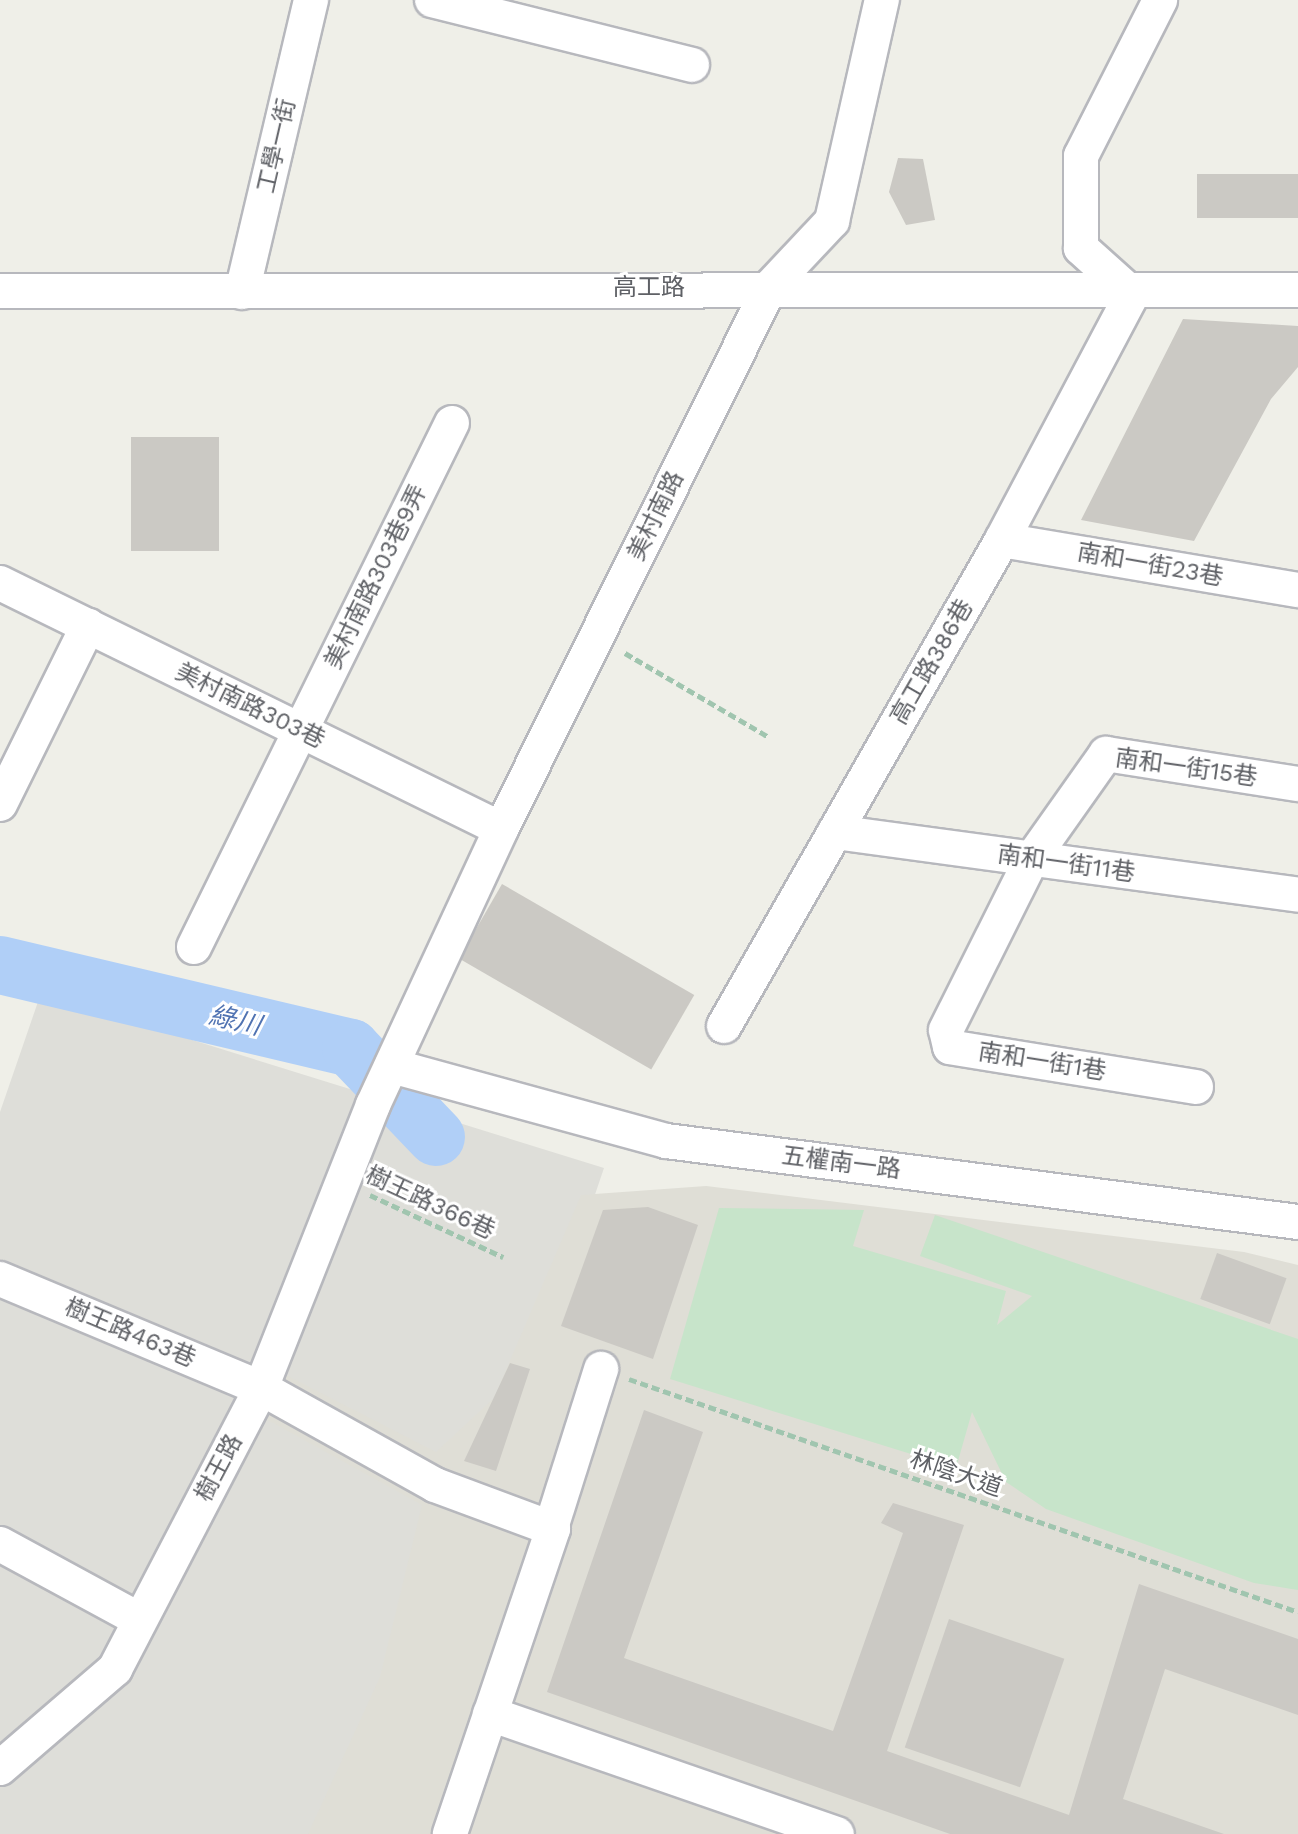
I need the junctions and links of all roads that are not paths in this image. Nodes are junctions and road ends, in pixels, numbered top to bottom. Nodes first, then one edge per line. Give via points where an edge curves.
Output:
1 (311, 0) edge
2 (432, 0) edge
3 (882, 0) edge
4 (1160, 0) edge
5 (692, 65) dead end
6 (770, 287) junction
7 (1298, 290) edge
8 (0, 291) edge
9 (242, 292) junction
10 (1132, 294) junction
11 (452, 423) dead end
12 (1002, 540) junction
13 (0, 583) edge
14 (1298, 590) edge
15 (88, 626) junction
16 (300, 731) junction
17 (1298, 784) edge
18 (0, 804) edge
19 (501, 829) junction
20 (835, 832) junction
21 (1031, 860) junction
22 (1298, 895) edge
23 (194, 947) dead end
24 (724, 1026) dead end
25 (392, 1066) junction
26 (1196, 1087) dead end
27 (1298, 1222) edge
28 (0, 1279) edge
29 (601, 1369) road end
30 (261, 1388) junction
31 (551, 1528) junction
32 (0, 1544) edge
33 (140, 1620) junction
34 (490, 1714) junction
35 (0, 1768) edge
36 (450, 1834) edge
37 (837, 1834) edge

1 - 9 street, 工學一街
2 - 5 street
3 - 6 street, 美村南路 via 832,221
4 - 10 street via 1081,156 1081,248
6 - 9 street, 高工路
6 - 10 street, 高工路
6 - 19 street, 美村南路
7 - 10 street, 高工路
8 - 9 street, 高工路
10 - 12 street, 高工路386巷
11 - 16 street, 美村南路303巷9弄
12 - 14 street, 南和一街23巷
12 - 20 street, 高工路386巷
13 - 15 street, 美村南路303巷
15 - 16 street, 美村南路303巷
15 - 18 street
16 - 19 street, 美村南路303巷
16 - 23 street, 美村南路303巷9弄
17 - 21 street, 南和一街15巷 via 1106,754
19 - 25 street, 美村南路
20 - 21 street, 南和一街11巷
20 - 24 street, 高工路386巷
21 - 22 street, 南和一街11巷
21 - 26 street, 南和一街1巷 via 946,1030 950,1047
25 - 27 street, 五權南一路 via 666,1141
25 - 30 street, 樹王路
28 - 30 street, 樹王路463巷
29 - 31 street
30 - 31 street, 樹王路463巷 via 435,1485
30 - 33 street, 樹王路
31 - 34 street
32 - 33 street
33 - 35 street, 樹王路 via 115,1669 87,1701
34 - 36 street
34 - 37 street

